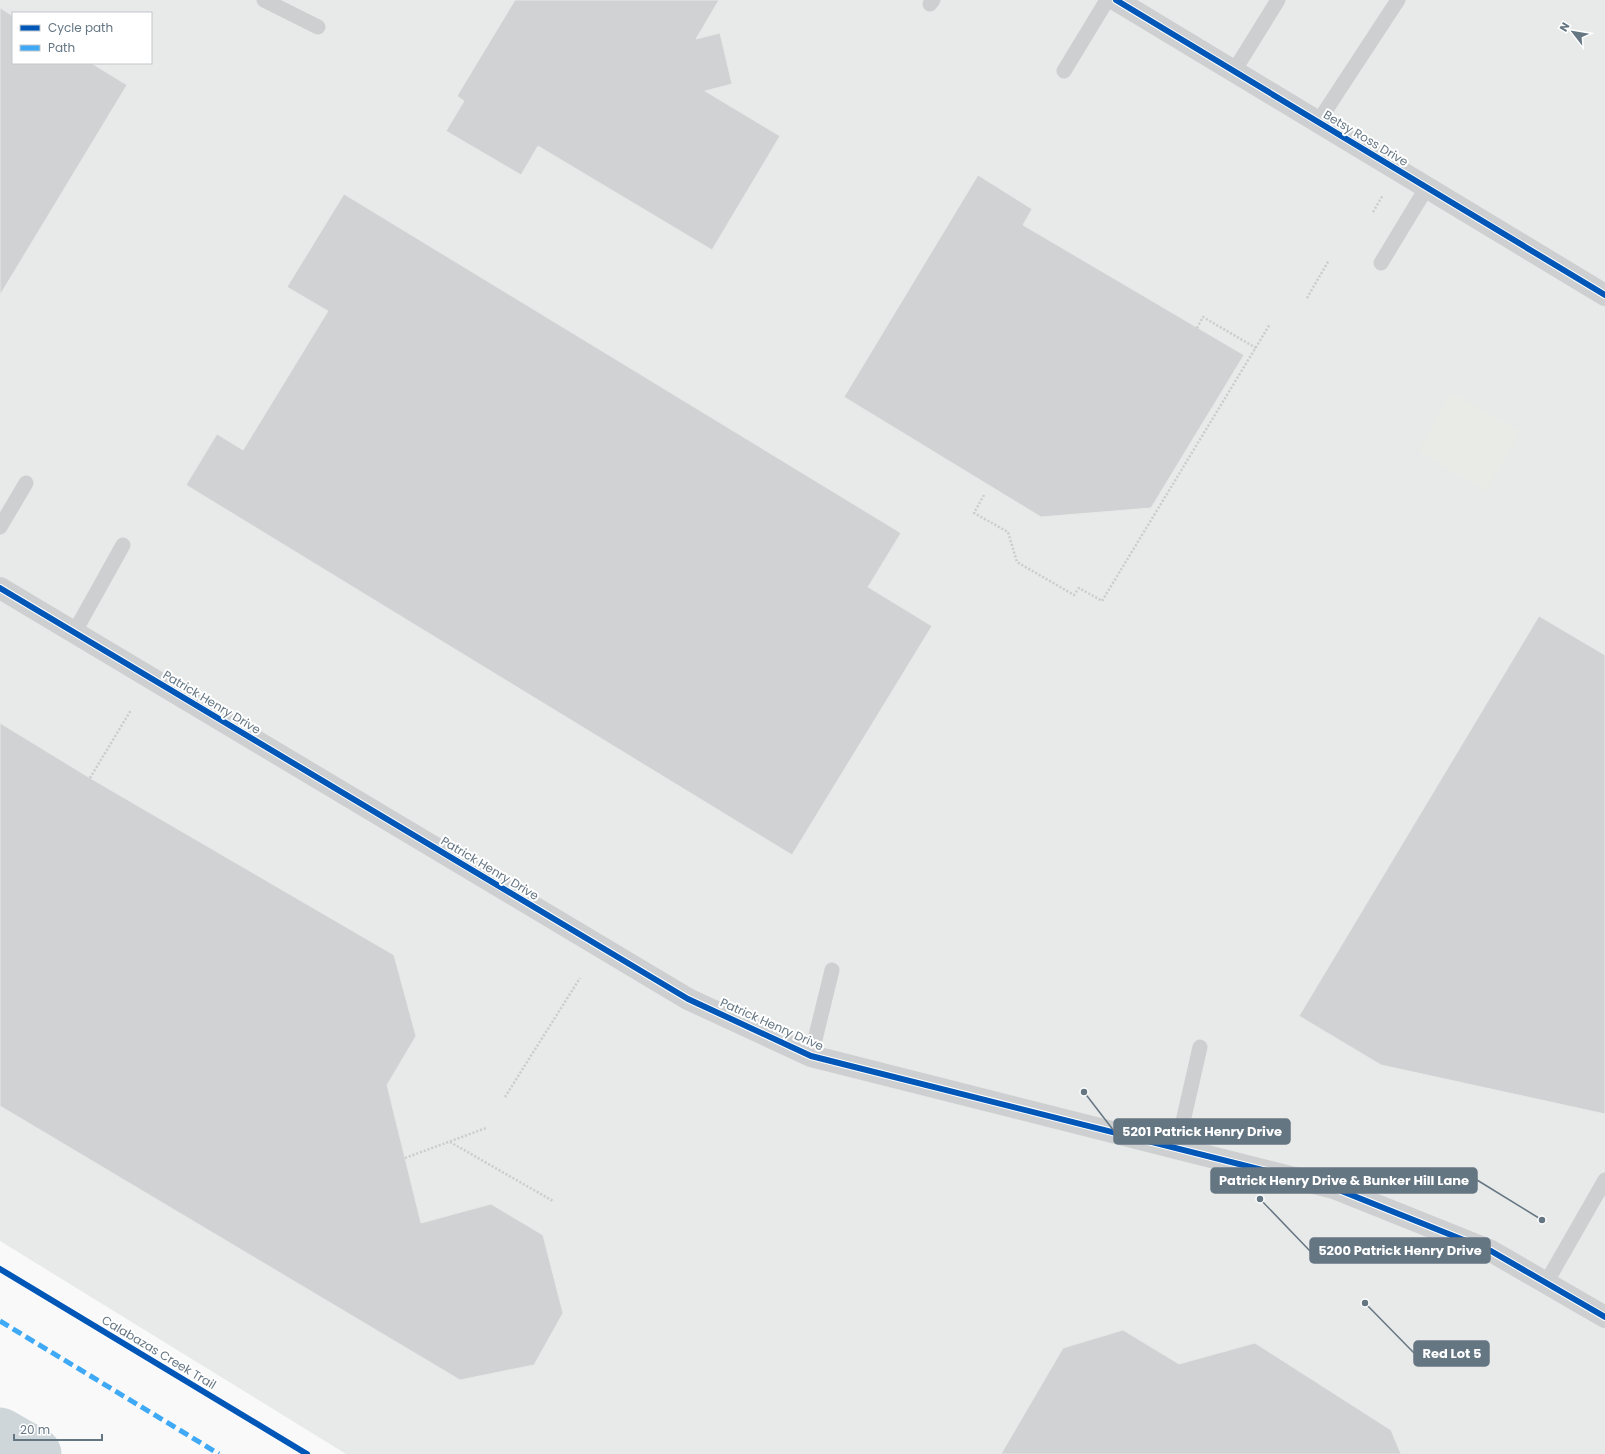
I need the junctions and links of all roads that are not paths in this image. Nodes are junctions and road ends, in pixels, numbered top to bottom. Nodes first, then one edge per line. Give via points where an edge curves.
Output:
1 (264, 0) edge
2 (1278, 0) edge
3 (1398, 0) edge
4 (1119, 2) edge
5 (318, 27) dead end
6 (1064, 70) dead end
7 (1234, 71) junction
8 (1318, 122) junction
9 (1427, 188) junction
10 (1381, 263) dead end
11 (1605, 295) edge
12 (26, 484) dead end
13 (0, 527) edge
14 (123, 545) dead end
15 (0, 588) edge
16 (74, 633) junction
17 (832, 970) dead end
18 (1200, 1047) dead end
19 (812, 1056) junction
20 (1177, 1148) junction
21 (1605, 1180) edge
22 (1546, 1283) junction
23 (1605, 1317) edge

1 - 5 lane
2 - 7 lane
3 - 8 lane
4 - 6 lane
4 - 7 street, Betsy Ross Drive
7 - 8 street, Betsy Ross Drive
8 - 9 street, Betsy Ross Drive
9 - 10 lane
9 - 11 street, Betsy Ross Drive
12 - 13 lane
14 - 16 lane
15 - 16 street, Patrick Henry Drive
16 - 19 street, Patrick Henry Drive via 688,999
17 - 19 lane
18 - 20 lane
19 - 20 street, Patrick Henry Drive
20 - 22 street, Patrick Henry Drive via 1334,1188 1491,1251
21 - 22 lane
22 - 23 street, Patrick Henry Drive

